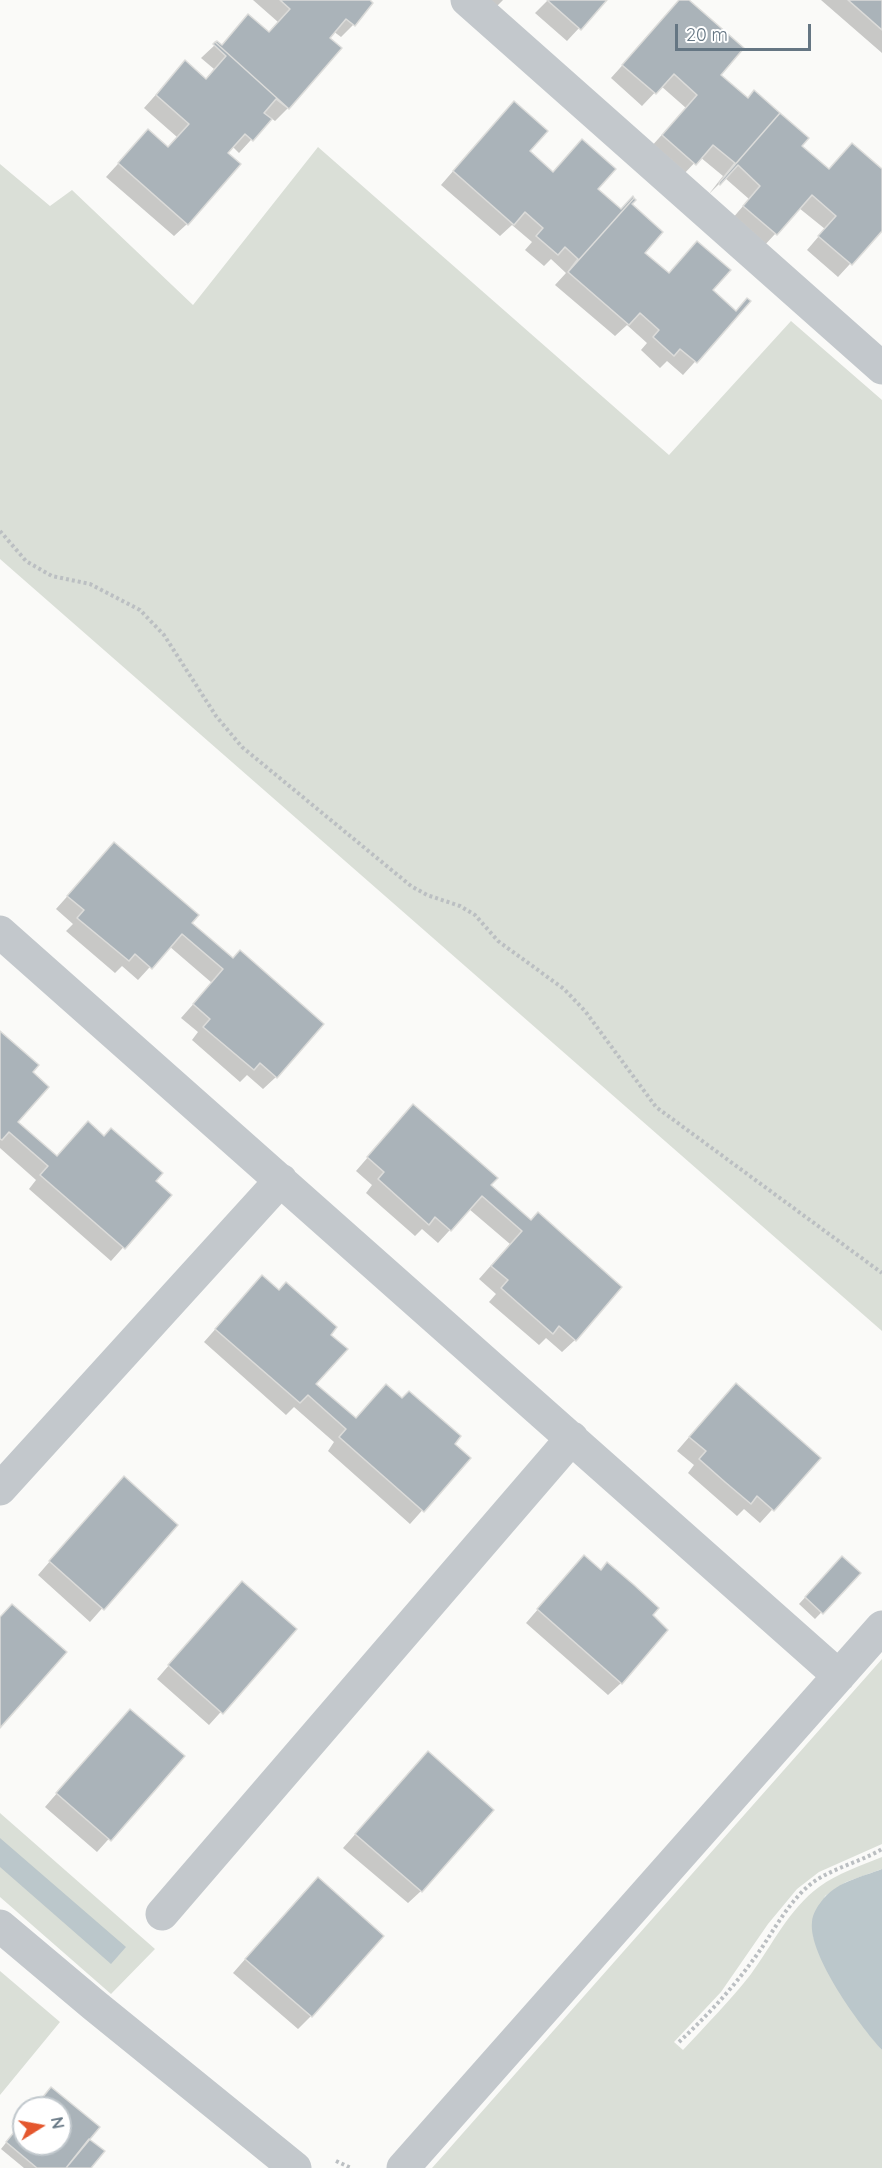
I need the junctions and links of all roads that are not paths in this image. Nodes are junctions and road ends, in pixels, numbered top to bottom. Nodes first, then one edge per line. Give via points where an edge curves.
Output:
1 (467, 0) edge
2 (882, 368) edge
3 (0, 932) edge
4 (281, 1180) junction
5 (572, 1438) junction
6 (0, 1489) edge
7 (882, 1627) edge
8 (839, 1676) junction
9 (162, 1914) dead end
10 (0, 1926) edge
11 (295, 2168) edge
12 (403, 2168) edge

1 - 2 lane
3 - 4 lane
4 - 5 lane
4 - 6 lane
5 - 8 lane
5 - 9 lane
7 - 8 lane
8 - 12 lane
10 - 11 lane

